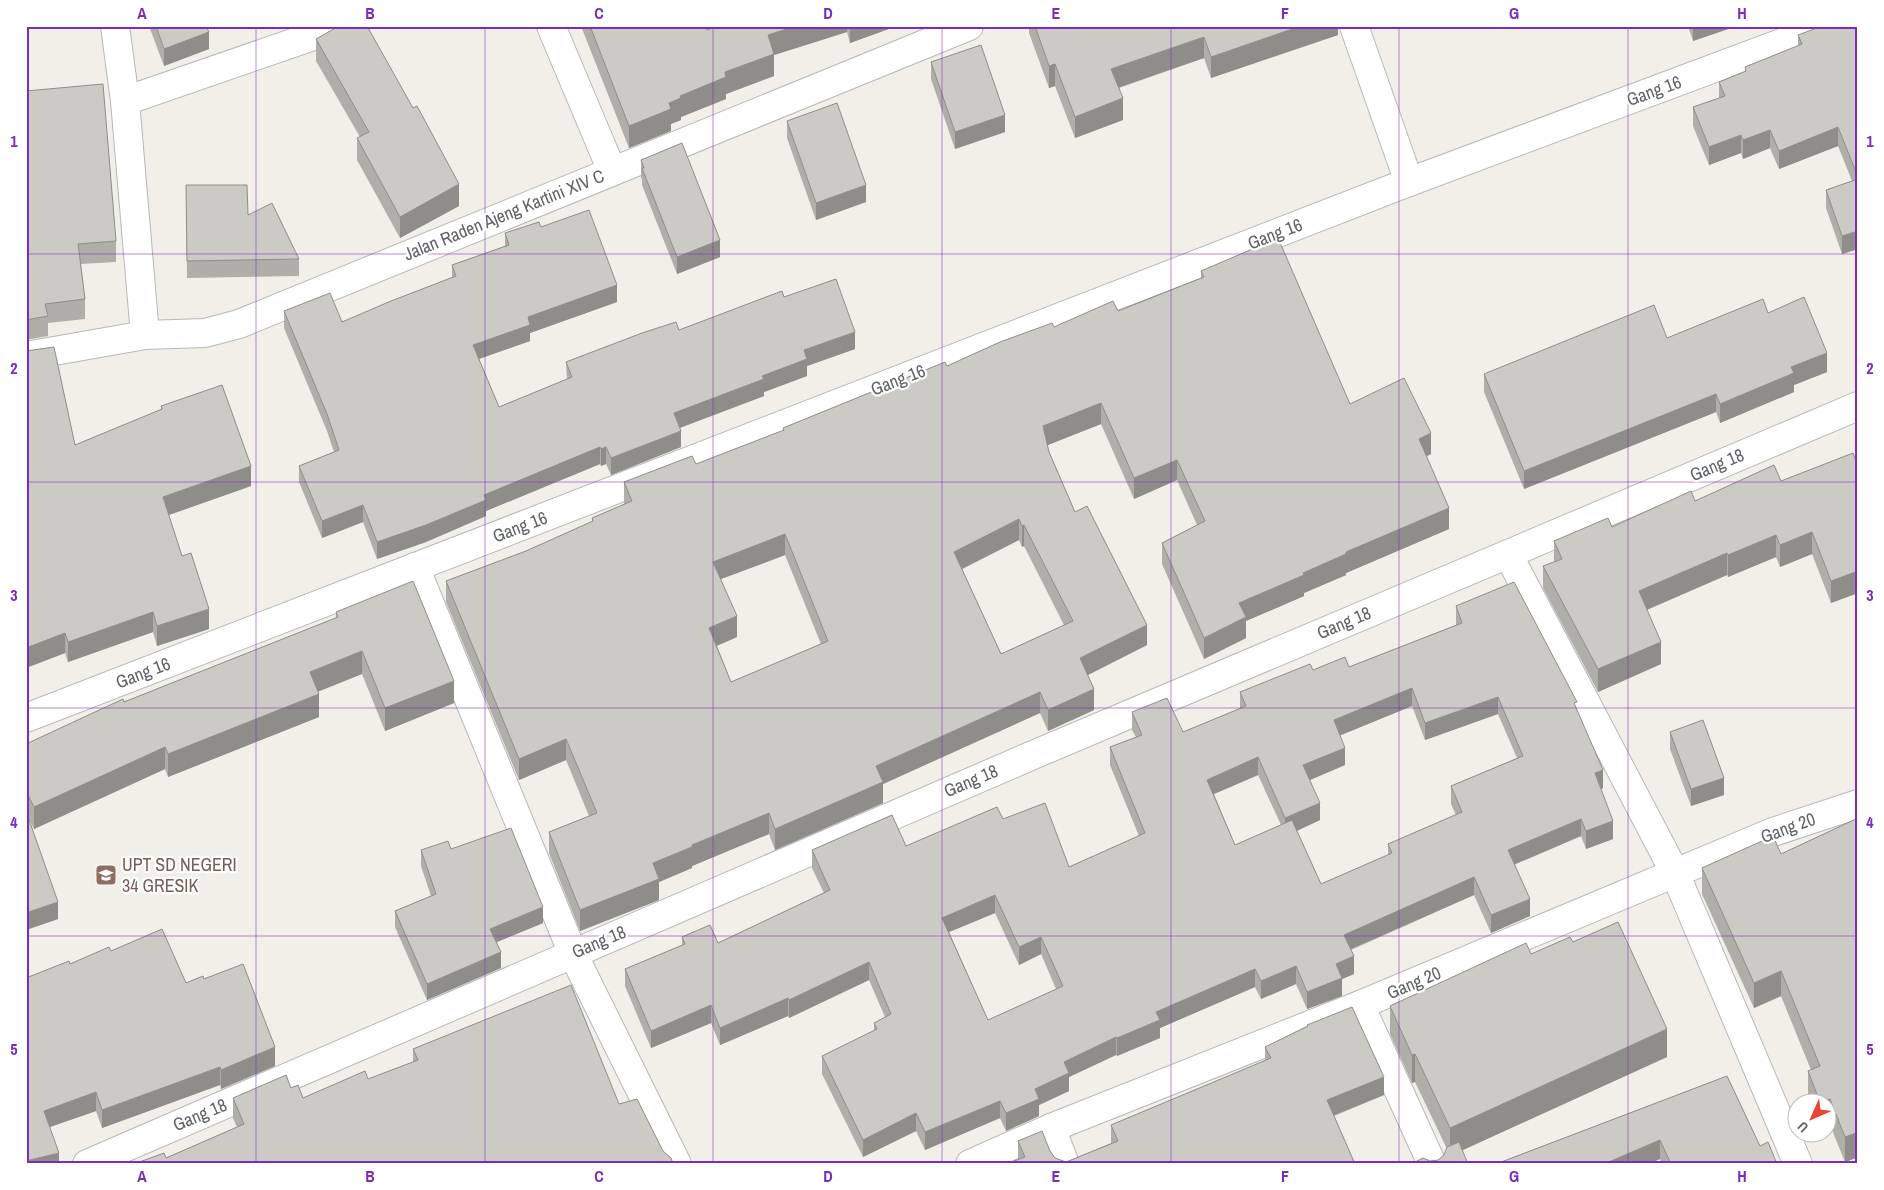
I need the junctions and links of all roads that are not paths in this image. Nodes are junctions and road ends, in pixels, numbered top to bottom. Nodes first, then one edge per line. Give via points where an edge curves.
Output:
1 (115, 26) edge
2 (342, 26) edge
3 (551, 26) edge
4 (969, 26) edge
5 (1354, 26) edge
6 (1827, 26) edge
7 (125, 101) junction
8 (612, 171) junction
9 (1409, 182) junction
10 (145, 335) junction
11 (26, 356) edge
12 (1858, 406) edge
13 (1508, 554) junction
14 (416, 567) junction
15 (26, 718) edge
16 (1858, 804) edge
17 (1675, 873) junction
18 (574, 954) junction
19 (1360, 1005) junction
20 (1051, 1128) junction
21 (88, 1164) edge
22 (678, 1164) edge
23 (970, 1164) edge
24 (1065, 1164) edge
25 (1432, 1164) edge
26 (1798, 1164) edge

1 - 7 street
2 - 7 street
3 - 8 street
4 - 8 street, Jalan Raden Ajeng Kartini XIV C
5 - 9 street
6 - 9 street, Gang 16
7 - 10 street
8 - 10 street, Jalan Raden Ajeng Kartini XIV C via 238,324 205,333
9 - 14 street, Gang 16
10 - 11 street, Jalan Raden Ajeng Kartini XIV C
12 - 13 street, Gang 18
13 - 17 street
13 - 18 street, Gang 18
14 - 15 street, Gang 16
14 - 18 street
16 - 17 street, Gang 20 via 1773,832
17 - 19 street, Gang 20
17 - 26 street
18 - 21 street, Gang 18
18 - 22 street
19 - 20 street, Gang 20
19 - 25 street
20 - 23 street, Gang 20
20 - 24 street

